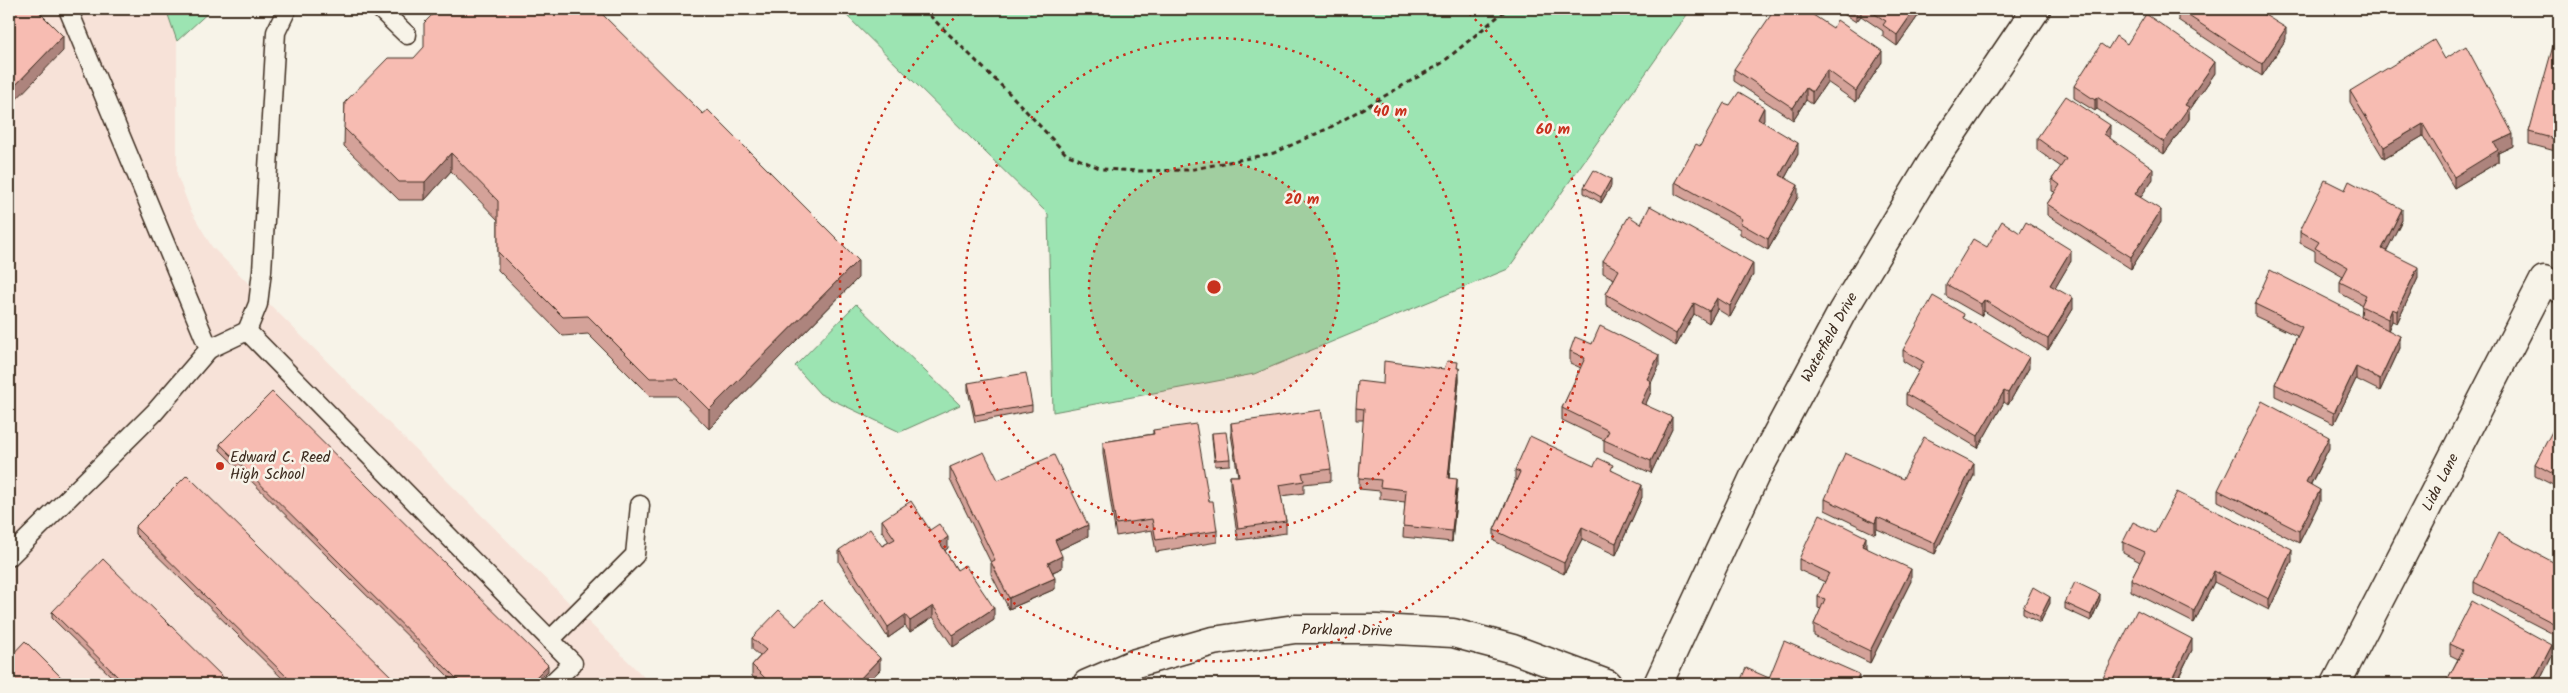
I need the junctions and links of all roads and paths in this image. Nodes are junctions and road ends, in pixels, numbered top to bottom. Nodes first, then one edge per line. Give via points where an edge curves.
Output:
1 (68, 9) edge
2 (287, 9) edge
3 (380, 9) edge
4 (923, 9) edge
5 (1507, 9) edge
6 (2036, 9) edge
7 (407, 36) dead end
8 (2552, 284) edge
9 (247, 331) junction
10 (209, 349) junction
11 (640, 505) dead end
12 (9, 557) edge
13 (550, 640) junction
14 (551, 684) edge
15 (1087, 684) edge
16 (1607, 684) edge
17 (1658, 684) edge
18 (2336, 684) edge

1 - 10 lane
2 - 9 lane via 276,32 262,270 258,304
3 - 7 lane
4 - 5 path via 1066,154 1102,169 1138,171 1189,170 1274,153 1330,128 1442,63
6 - 17 street, Waterfield Drive via 1933,161 1842,312 1754,477
8 - 18 street, Lida Lane
9 - 10 lane
9 - 13 lane
10 - 12 lane via 154,413
11 - 13 lane via 635,555
13 - 14 lane via 572,663
15 - 16 street, Parkland Drive via 1136,663 1213,641 1296,629 1453,633 1513,649

